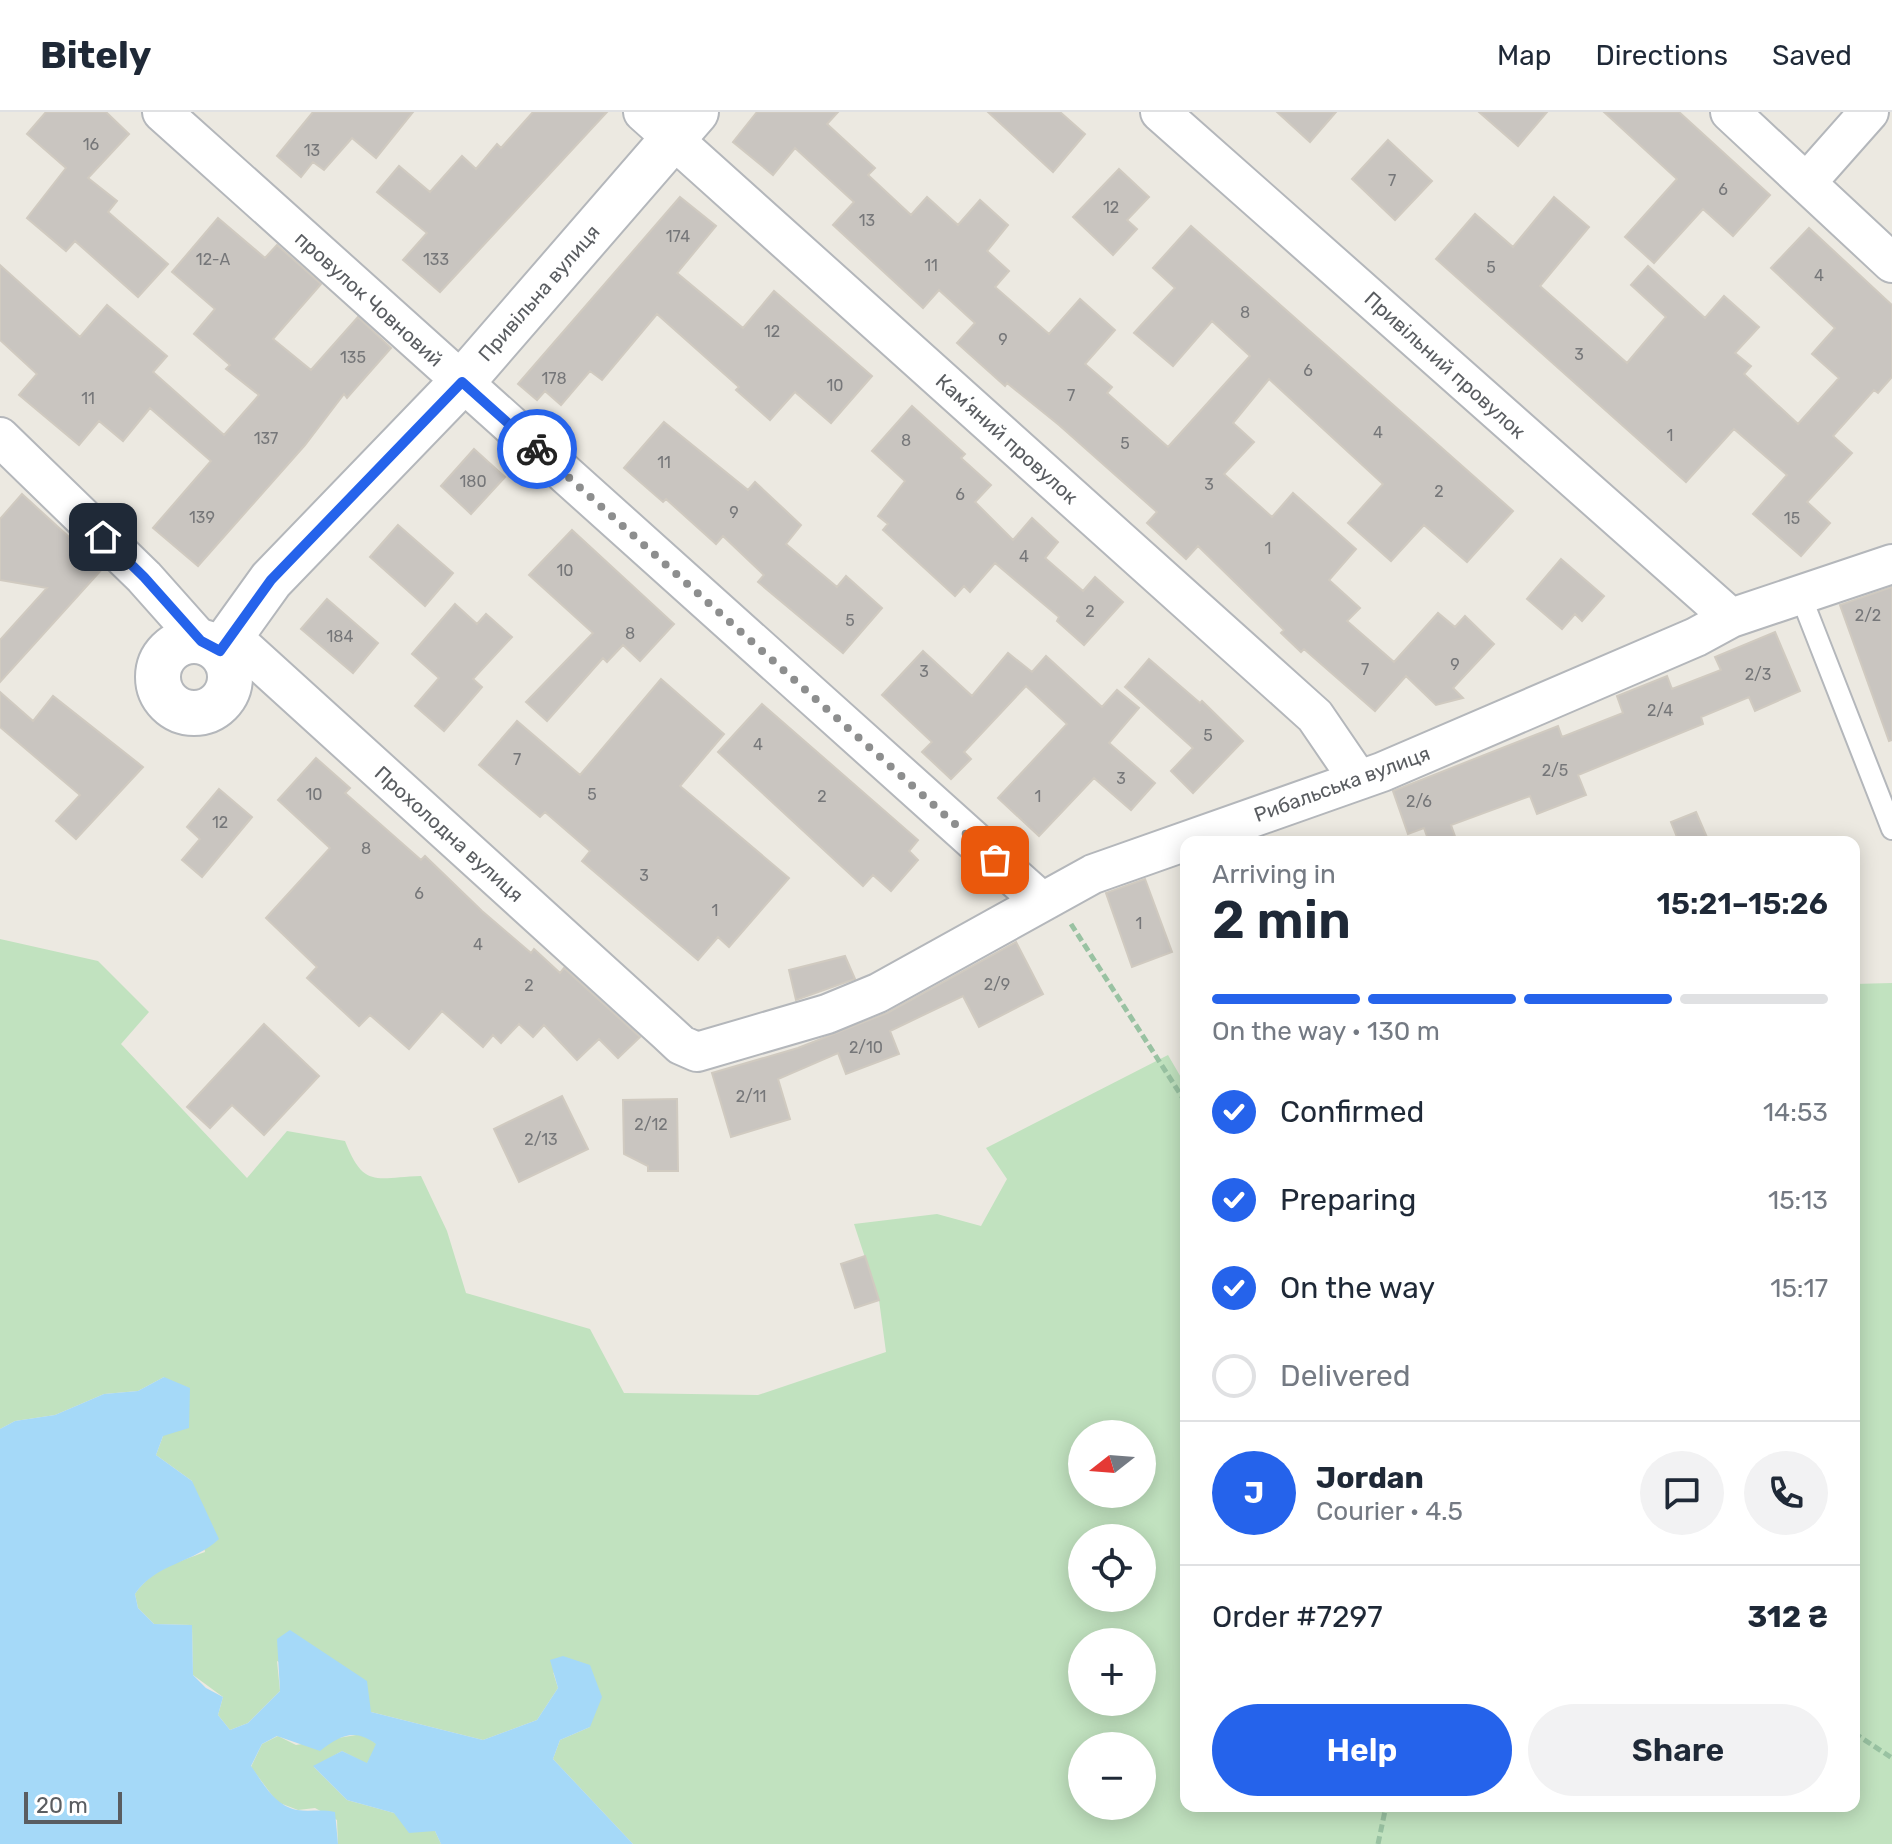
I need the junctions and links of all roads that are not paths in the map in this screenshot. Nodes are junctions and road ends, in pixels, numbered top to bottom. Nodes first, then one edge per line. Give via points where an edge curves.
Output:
1 (162, 112) edge
2 (1160, 112) edge
3 (1730, 112) edge
4 (1869, 112) edge
5 (671, 121) edge
6 (1807, 182) junction
7 (1892, 263) edge
8 (462, 382) junction
9 (0, 437) edge
10 (1892, 564) edge
11 (1800, 594) junction
12 (1731, 618) junction
13 (217, 643) junction
14 (1358, 779) junction
15 (1892, 829) edge
16 (1199, 836) edge
17 (1180, 843) edge
18 (1047, 899) junction
19 (667, 1032) joint

1 - 8 street, провулок Човновий
2 - 12 street, Привільний провулок
3 - 6 street
4 - 6 street
5 - 8 street, Привільна вулиця
5 - 14 street, Камʼяний провулок via 1315,716
6 - 7 street
8 - 13 street, Привільна вулиця
8 - 18 street, провулок Човновий
9 - 13 street, Прохолодна вулиця
10 - 11 street, Рибальська вулиця
11 - 12 street, Рибальська вулиця
11 - 15 lane
12 - 14 street, Рибальська вулиця
13 - 19 street, Прохолодна вулиця
14 - 16 street, Рибальська вулиця
17 - 18 street, Рибальська вулиця via 1093,874
18 - 19 street, Рибальська вулиця via 878,993 827,1014 697,1052

